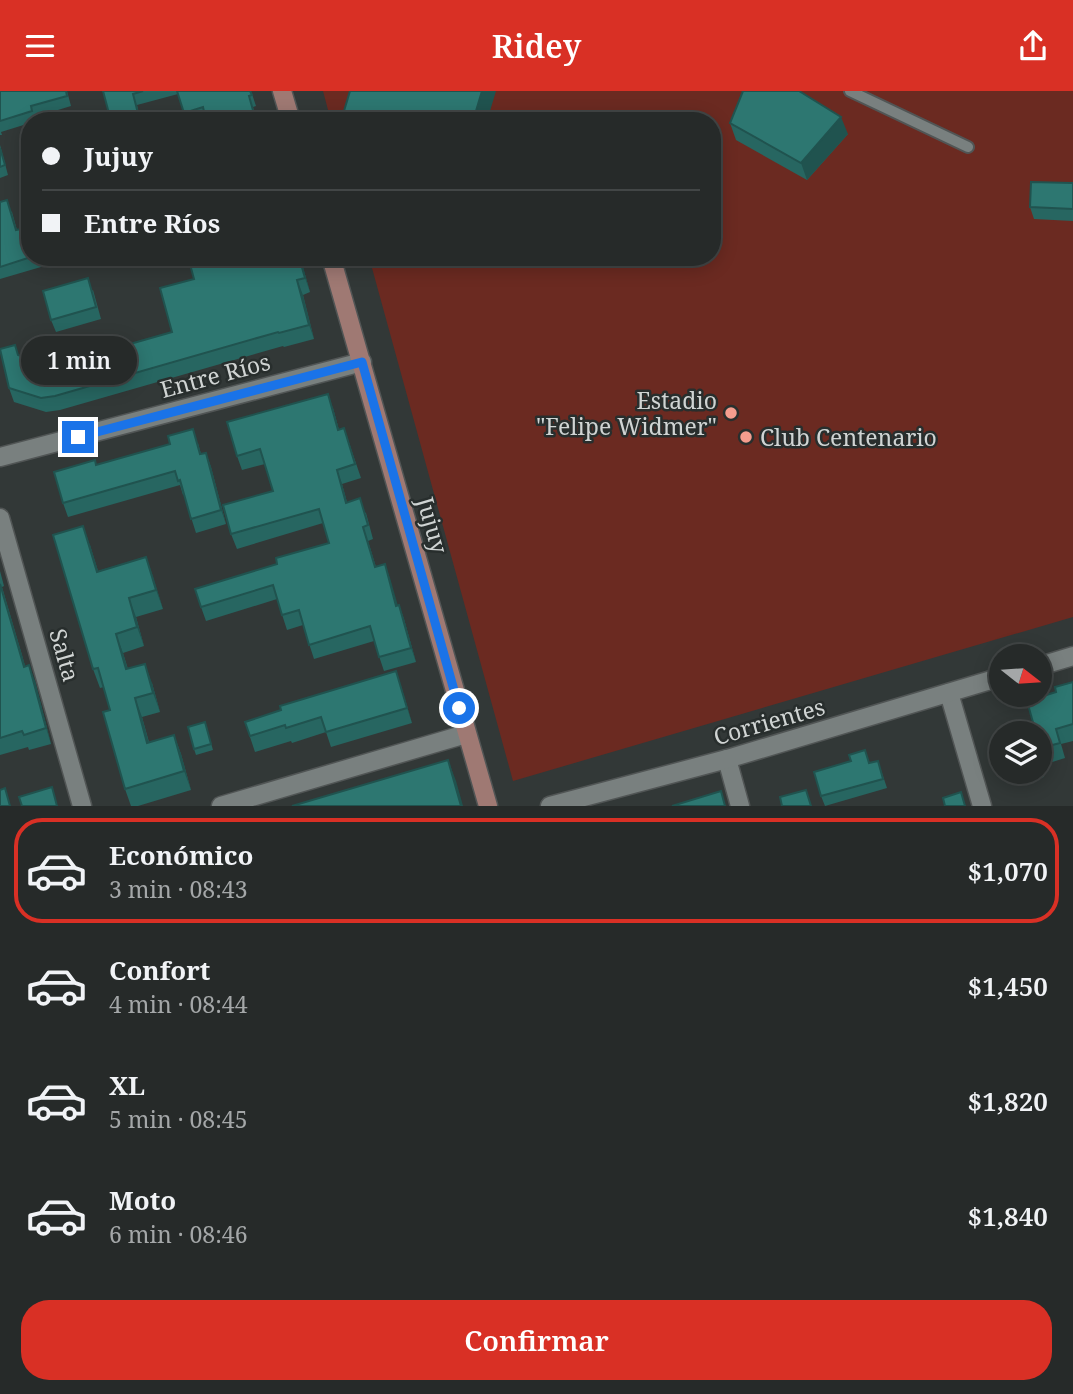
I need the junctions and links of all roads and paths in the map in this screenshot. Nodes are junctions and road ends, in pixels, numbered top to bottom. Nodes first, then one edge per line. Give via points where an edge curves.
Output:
1 (282, 91) edge
2 (850, 91) edge
3 (288, 112) edge
4 (968, 147) dead end
5 (334, 266) edge
6 (362, 362) junction
7 (0, 457) edge
8 (0, 518) edge
9 (1073, 656) edge
10 (1052, 662) edge
11 (989, 681) edge
12 (949, 693) junction
13 (466, 734) junction
14 (727, 759) junction
15 (82, 806) edge
16 (220, 806) edge
17 (488, 806) edge
18 (550, 806) edge
19 (740, 806) edge
20 (982, 806) edge

1 - 3 main road
2 - 4 lane
5 - 6 main road, Jujuy
6 - 7 street, Entre Ríos
6 - 13 main road, Jujuy
8 - 15 street, Salta
9 - 10 street
11 - 12 street, Corrientes
12 - 14 street, Corrientes
12 - 20 street
13 - 16 street
13 - 17 main road, Jujuy
14 - 18 street, Corrientes
14 - 19 street

